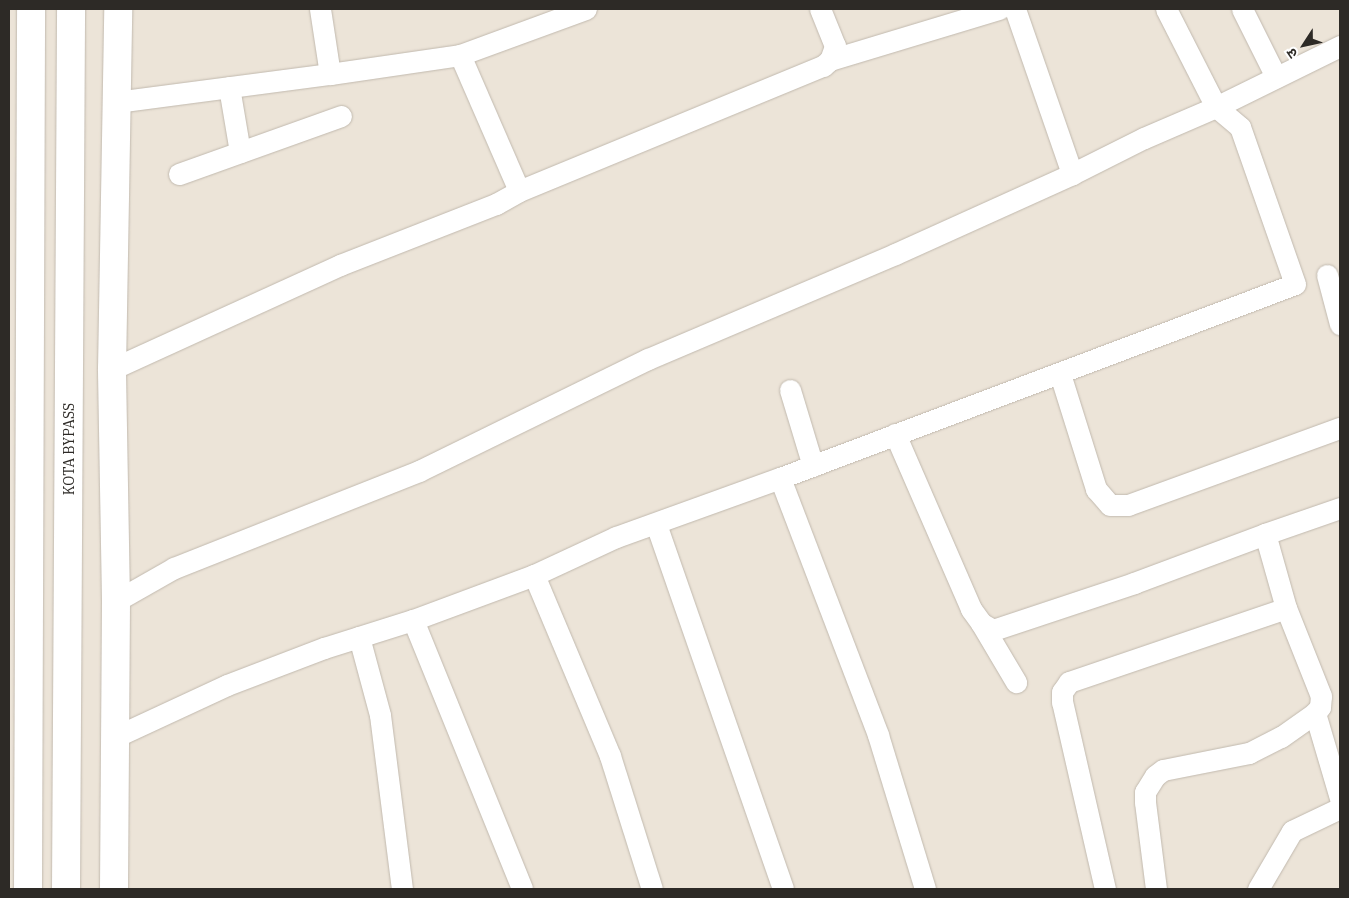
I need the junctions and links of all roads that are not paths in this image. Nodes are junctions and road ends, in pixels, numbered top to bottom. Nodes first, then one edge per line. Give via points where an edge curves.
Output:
1 (31, 9) edge
2 (71, 9) edge
3 (118, 9) edge
4 (320, 9) edge
5 (586, 9) edge
6 (820, 9) edge
7 (999, 9) edge
8 (1015, 9) edge
9 (1166, 9) edge
10 (1242, 9) edge
11 (1340, 46) edge
12 (460, 55) junction
13 (830, 60) junction
14 (330, 74) junction
15 (1276, 77) junction
16 (229, 87) junction
17 (116, 102) junction
18 (1216, 107) junction
19 (341, 116) dead end
20 (240, 152) junction
21 (179, 174) dead end
22 (1072, 174) junction
23 (519, 191) junction
24 (1334, 273) edge
25 (1295, 284) junction
26 (1340, 324) edge
27 (112, 369) junction
28 (1060, 374) junction
29 (790, 390) dead end
30 (1340, 428) edge
31 (895, 434) junction
32 (813, 466) junction
33 (780, 478) junction
34 (1340, 508) edge
35 (656, 524) junction
36 (1265, 534) junction
37 (534, 575) junction
38 (116, 601) junction
39 (1286, 608) junction
40 (413, 620) junction
41 (980, 623) junction
42 (359, 637) junction
43 (1016, 682) dead end
44 (1315, 713) junction
45 (115, 737) junction
46 (1340, 798) edge
47 (1340, 808) edge
48 (28, 889) edge
49 (66, 889) edge
50 (114, 889) edge
51 (402, 889) edge
52 (522, 889) edge
53 (652, 889) edge
54 (783, 889) edge
55 (925, 889) edge
56 (1105, 889) edge
57 (1156, 889) edge
58 (1258, 889) edge

1 - 48 main road
2 - 49 main road, KOTA BYPASS
3 - 17 main road
4 - 14 street
5 - 12 street
6 - 13 street via 835,46
7 - 13 street
8 - 22 street
9 - 18 street
10 - 15 street
11 - 15 street
12 - 14 street
12 - 23 street
13 - 23 street via 814,70
14 - 16 street
15 - 18 street
16 - 17 street
16 - 20 street
17 - 27 main road
18 - 22 street
18 - 25 street via 1240,127
19 - 20 street
20 - 21 street
22 - 38 street via 648,360 419,471 174,568
23 - 27 street via 496,204 340,265
24 - 25 street
24 - 26 street
25 - 28 street
27 - 38 main road
28 - 30 street via 1096,489 1110,505 1128,506
28 - 31 street
29 - 32 street
31 - 32 street
31 - 41 street
32 - 33 street
33 - 35 street
33 - 55 street via 878,735
34 - 36 street
35 - 37 street via 616,537
35 - 54 street
36 - 39 street
36 - 41 street via 994,630
37 - 40 street
37 - 53 street via 610,756
38 - 45 main road
39 - 44 street via 1321,696 1320,707
39 - 56 street via 1069,682 1062,692
40 - 42 street
40 - 52 street
41 - 43 street
42 - 45 street via 227,685
42 - 51 street via 380,715
44 - 46 street
44 - 57 street via 1281,738 1249,753 1163,770 1155,776 1145,792 1145,802
45 - 50 main road
47 - 58 street via 1292,831

